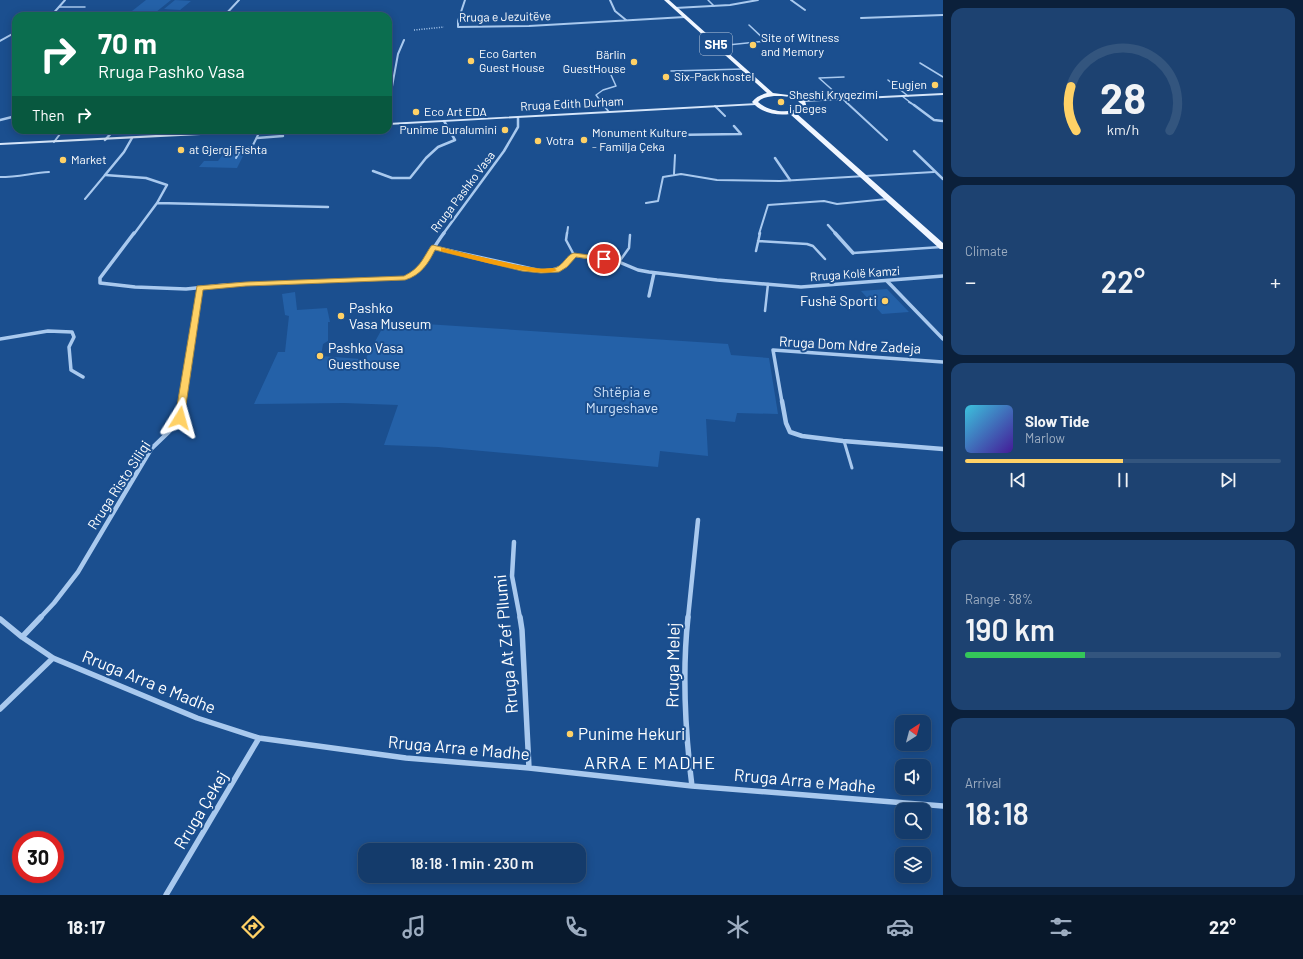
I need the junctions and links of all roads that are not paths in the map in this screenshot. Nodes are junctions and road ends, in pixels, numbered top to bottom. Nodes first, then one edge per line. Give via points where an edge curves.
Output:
1 (65, 0) edge
2 (239, 0) edge
3 (465, 0) edge
4 (610, 0) edge
5 (666, 0) edge
6 (708, 0) edge
7 (758, 0) edge
8 (791, 0) edge
9 (714, 6) junction
10 (59, 7) junction
11 (85, 7) dead end
12 (675, 8) junction
13 (805, 10) dead end
14 (55, 12) edge
15 (228, 12) edge
16 (943, 15) edge
17 (685, 17) junction
18 (861, 18) dead end
19 (627, 20) junction
20 (749, 25) dead end
21 (12, 34) edge
22 (404, 40) road end
23 (0, 41) edge
24 (718, 46) junction
25 (920, 63) dead end
26 (744, 69) junction
27 (671, 71) dead end
28 (611, 75) dead end
29 (844, 77) dead end
30 (943, 77) edge
31 (888, 80) dead end
32 (392, 88) edge
33 (943, 94) edge
34 (772, 95) junction
35 (902, 96) junction
36 (908, 96) junction
37 (843, 99) junction
38 (802, 101) junction
39 (756, 104) junction
40 (914, 105) joint
41 (715, 106) junction
42 (609, 112) junction
43 (791, 112) junction
44 (12, 116) edge
45 (725, 116) dead end
46 (518, 118) junction
47 (0, 120) edge
48 (444, 121) junction
49 (943, 121) edge
50 (392, 124) edge
51 (734, 126) dead end
52 (60, 134) edge
53 (110, 134) edge
54 (205, 134) edge
55 (259, 134) edge
56 (283, 136) dead end
57 (671, 136) dead end
58 (132, 138) junction
59 (257, 138) junction
60 (105, 140) junction
61 (887, 140) dead end
62 (54, 142) junction
63 (0, 144) edge
64 (914, 151) dead end
65 (675, 155) dead end
66 (236, 158) dead end
67 (775, 158) dead end
68 (373, 171) dead end
69 (50, 172) dead end
70 (934, 172) junction
71 (674, 174) junction
72 (105, 175) junction
73 (864, 176) junction
74 (0, 177) edge
75 (943, 179) edge
76 (790, 180) junction
77 (85, 199) dead end
78 (889, 199) junction
79 (157, 203) junction
80 (646, 203) dead end
81 (328, 207) dead end
82 (828, 225) dead end
83 (568, 227) dead end
84 (630, 235) dead end
85 (758, 241) junction
86 (433, 247) junction
87 (943, 247) edge
88 (756, 251) dead end
89 (852, 253) joint
90 (574, 255) junction
91 (825, 259) dead end
92 (619, 262) junction
93 (654, 273) junction
94 (943, 276) edge
95 (887, 281) junction
96 (768, 284) junction
97 (200, 288) junction
98 (649, 296) dead end
99 (765, 311) dead end
100 (0, 339) edge
101 (943, 339) edge
102 (943, 362) edge
103 (83, 377) dead end
104 (844, 440) junction
105 (943, 449) edge
106 (852, 468) dead end
107 (698, 520) dead end
108 (514, 542) dead end
109 (0, 619) edge
110 (22, 637) junction
111 (53, 658) junction
112 (0, 709) edge
113 (259, 738) junction
114 (529, 768) junction
115 (692, 786) junction
116 (943, 806) edge
117 (166, 895) edge

1 - 10 street
2 - 15 street
3 - 19 street, Rruga e Jezuitëve via 458,27
4 - 19 street via 615,11
5 - 12 main road, SH5
6 - 9 lane
7 - 9 street
8 - 13 street
9 - 12 street
10 - 11 lane
10 - 14 street
12 - 17 main road, SH5
16 - 18 street
17 - 19 street, Rruga e Jezuitëve
17 - 24 main road, SH5
20 - 24 lane via 766,41
21 - 23 street
22 - 32 street via 398,54
24 - 26 main road, SH5
25 - 30 lane
26 - 27 lane
26 - 34 main road, SH5
28 - 42 lane via 616,86 596,95
29 - 37 lane via 819,78
31 - 36 lane
33 - 36 main road
34 - 38 main road
34 - 39 main road via 758,98
35 - 36 main road
35 - 37 main road
35 - 40 lane
37 - 38 main road
37 - 61 lane
38 - 43 main road via 805,106 803,109
39 - 41 main road, Rruga Edith Durham
39 - 43 main road via 766,109
40 - 49 street via 934,120
41 - 42 main road, Rruga Edith Durham
41 - 45 lane
42 - 46 main road, Rruga Edith Durham
43 - 73 main road
44 - 47 street via 4,121
46 - 48 main road, Rruga Edith Durham
46 - 86 street, Rruga Pashko Vasa via 518,127 504,151
48 - 50 main road, Rruga Edith Durham
48 - 68 street via 455,140 438,147 410,178 392,178
51 - 57 street via 741,134
52 - 62 lane
53 - 60 street
54 - 58 main road
55 - 59 lane
56 - 59 street
58 - 60 main road
58 - 72 street
59 - 66 lane via 252,147 241,149
60 - 62 main road
62 - 63 main road
64 - 70 street
65 - 71 lane
67 - 76 street
69 - 74 lane
70 - 73 lane
70 - 75 street
71 - 76 lane via 717,180
71 - 80 lane via 663,177 658,201
72 - 77 lane
72 - 79 street via 146,178 162,182 167,185
73 - 76 lane
73 - 78 main road
78 - 85 lane via 837,204 824,201 768,205
78 - 87 main road
79 - 81 street
79 - 97 street via 100,278 100,283 170,289
82 - 89 street
83 - 90 lane via 566,240
84 - 92 lane via 629,248
85 - 88 lane
85 - 91 lane via 807,244 813,246
86 - 90 street via 541,271 556,270 564,266
86 - 97 street, Rruga Pashko Vasa via 417,272 405,278
87 - 89 lane
90 - 92 street, Rruga Kolë Kamzi
92 - 93 street, Rruga Kolë Kamzi
93 - 96 street, Rruga Kolë Kamzi
93 - 98 street
94 - 95 street, Rruga Kolë Kamzi
95 - 96 street, Rruga Kolë Kamzi via 801,286
95 - 101 street
96 - 99 lane
97 - 110 street, Rruga Risto Siliqi via 177,425 147,456 78,572 54,603
100 - 103 street via 68,330 74,337 69,347 71,370
102 - 104 street, Rruga Dom Ndre Zadeja via 773,350 786,423 790,432 802,436
104 - 105 street, Rruga Dom Ndre Zadeja
104 - 106 lane
107 - 115 street, Rruga Melej via 684,652 688,753
108 - 114 street, Rruga At Zef Pllumi via 512,576 522,630
109 - 110 street, Rruga Arra e Madhe
110 - 111 street, Rruga Arra e Madhe
111 - 112 street
111 - 113 street, Rruga Arra e Madhe via 197,718
113 - 114 street, Rruga Arra e Madhe via 406,758
113 - 117 street, Rruga Çekej
114 - 115 street, Rruga Arra e Madhe
115 - 116 street, Rruga Arra e Madhe

